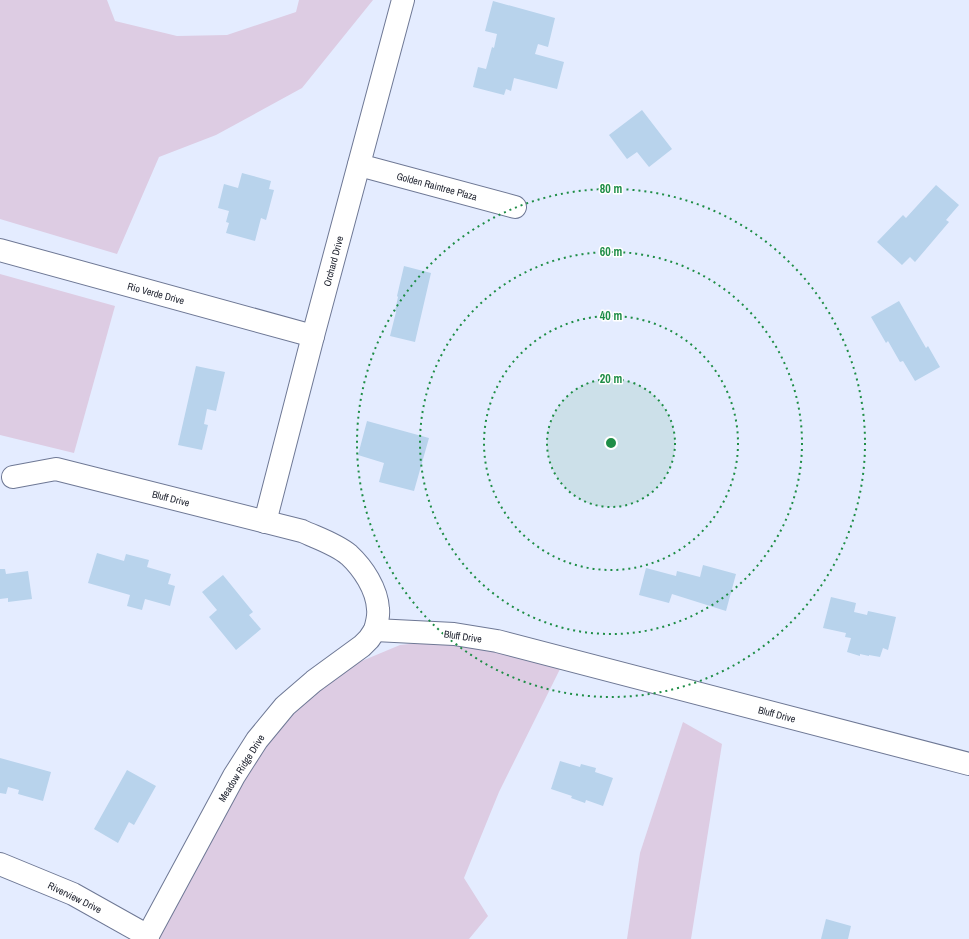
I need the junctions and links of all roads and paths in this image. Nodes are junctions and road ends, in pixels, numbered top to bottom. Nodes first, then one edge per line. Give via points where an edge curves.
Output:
1 (403, 0) edge
2 (359, 165) junction
3 (516, 207) dead end
4 (0, 250) edge
5 (313, 336) junction
6 (13, 476) dead end
7 (265, 522) junction
8 (375, 630) junction
9 (969, 764) edge
10 (0, 864) edge
11 (147, 938) edge

1 - 2 street, Orchard Drive
2 - 3 street, Golden Raintree Plaza
2 - 5 street, Orchard Drive
4 - 5 street, Rio Verde Drive
5 - 7 street, Orchard Drive
6 - 7 street, Bluff Drive via 56,469
7 - 8 street, Bluff Drive via 302,532 329,543 348,555 363,571 374,590 378,608
8 - 9 street, Bluff Drive via 454,634 497,641
8 - 11 street, Meadow Ridge Drive via 362,646 284,706 256,740
10 - 11 street, Riverview Drive via 73,894

